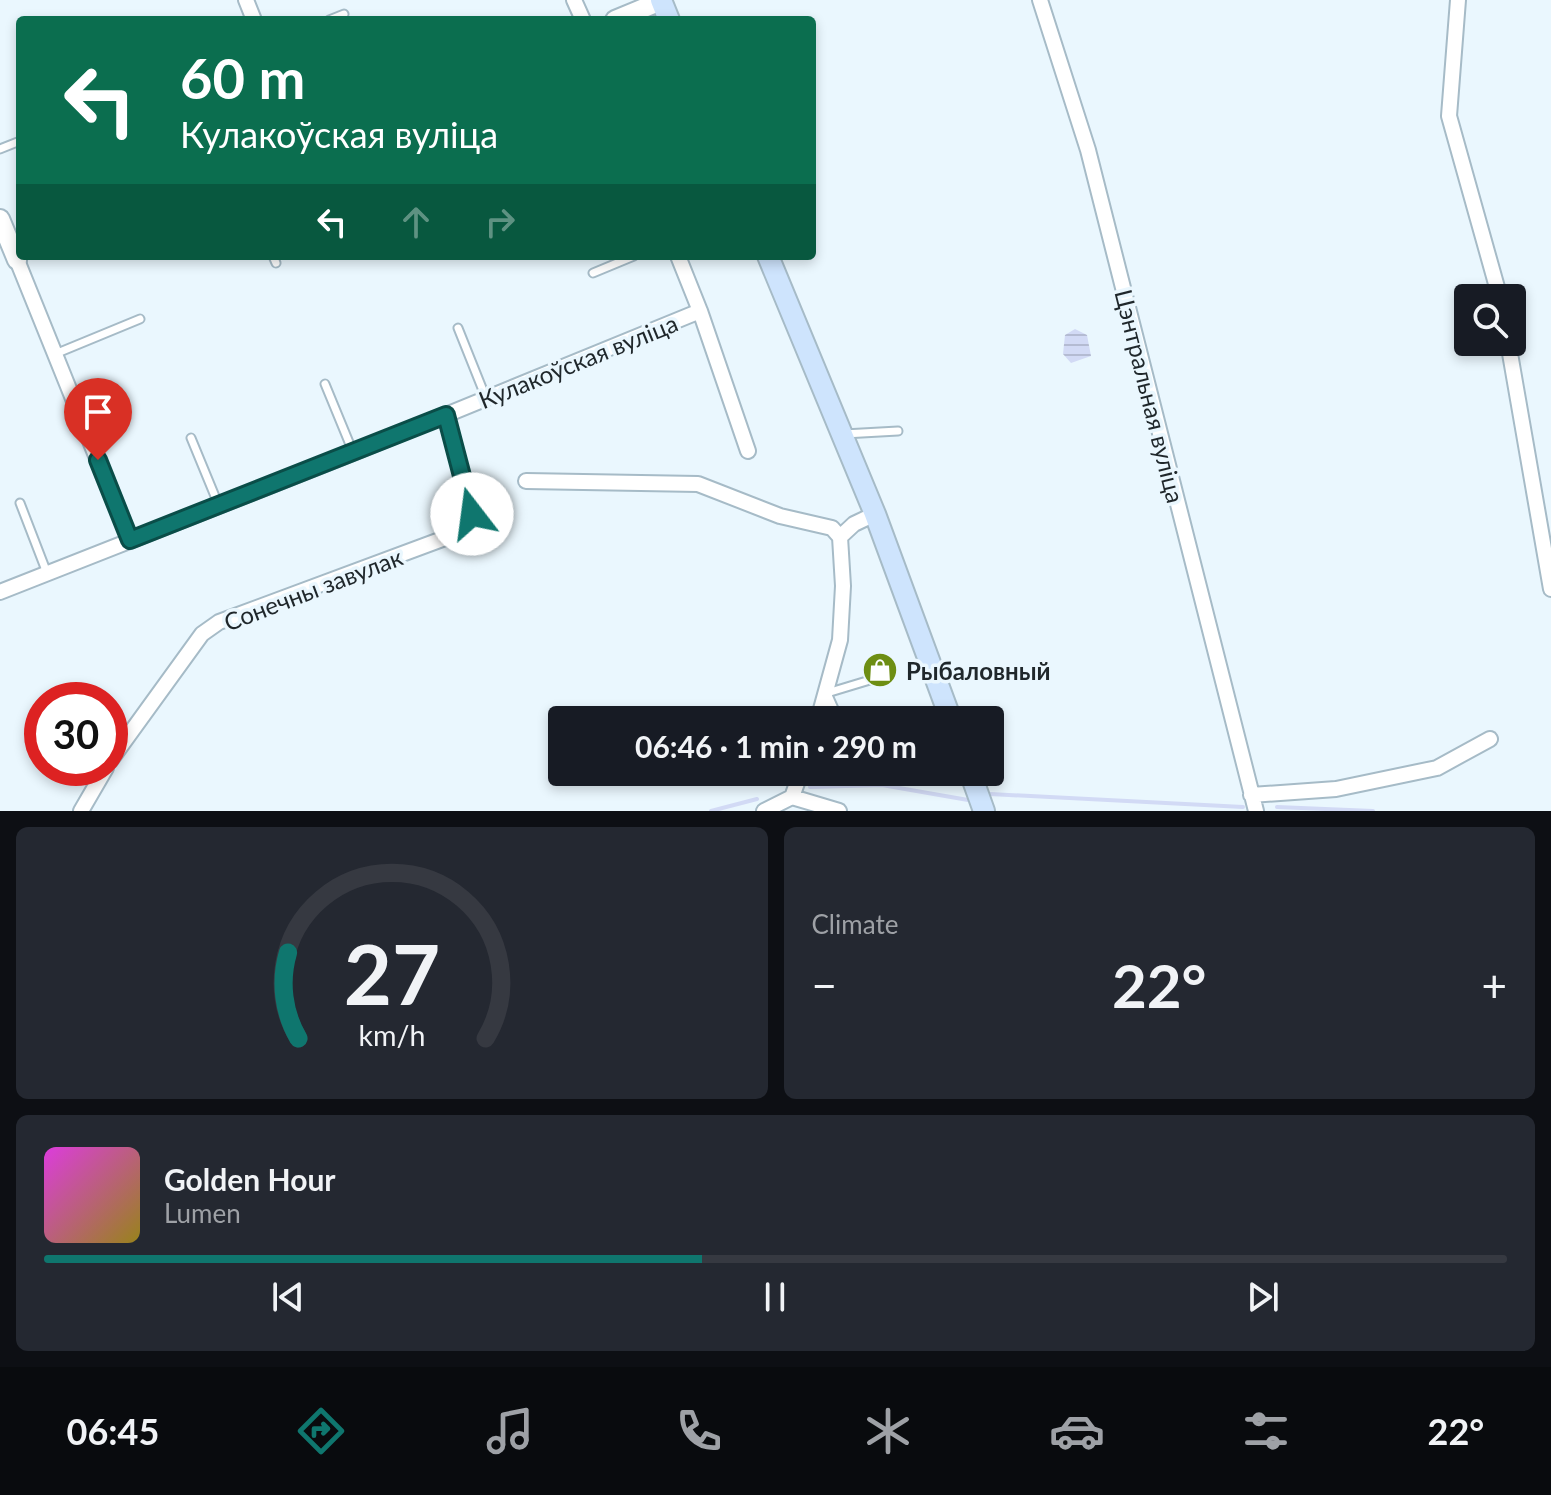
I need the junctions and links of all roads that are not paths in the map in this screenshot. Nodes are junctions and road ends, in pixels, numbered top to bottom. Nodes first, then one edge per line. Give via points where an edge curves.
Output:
1 (1040, 0) edge
2 (1458, 0) edge
3 (663, 7) edge
4 (344, 14) dead end
5 (339, 16) edge
6 (630, 16) edge
7 (0, 219) edge
8 (624, 260) edge
9 (680, 260) edge
10 (770, 260) edge
11 (15, 261) edge
12 (593, 273) dead end
13 (1496, 284) edge
14 (702, 317) junction
15 (140, 319) dead end
16 (458, 328) dead end
17 (55, 354) junction
18 (1510, 356) edge
19 (325, 384) dead end
20 (486, 398) junction
21 (448, 420) junction
22 (898, 431) dead end
23 (841, 434) junction
24 (191, 438) dead end
25 (748, 451) dead end
26 (353, 453) junction
27 (526, 481) dead end
28 (20, 503) dead end
29 (219, 506) junction
30 (875, 514) junction
31 (840, 537) junction
32 (130, 540) junction
33 (47, 573) junction
34 (1551, 589) edge
35 (0, 592) edge
36 (870, 680) dead end
37 (827, 693) junction
38 (823, 706) edge
39 (833, 706) edge
40 (946, 706) edge
41 (128, 736) edge
42 (1490, 739) dead end
43 (96, 786) edge
44 (796, 786) edge
45 (975, 786) edge
46 (1251, 795) junction
47 (792, 797) junction
48 (81, 811) edge
49 (764, 811) edge
50 (839, 811) edge
51 (984, 811) edge
52 (1256, 811) edge

1 - 46 street, Цэнтральная вуліца via 1088,150
2 - 13 street via 1449,116
3 - 6 street
4 - 5 lane
7 - 11 street
8 - 12 lane
9 - 14 street, Кулакоўская вуліца
10 - 23 main road
11 - 17 street
14 - 20 street, Кулакоўская вуліца
14 - 25 street
15 - 17 lane
16 - 20 lane
17 - 32 street
18 - 34 street
19 - 26 lane
20 - 21 street, Кулакоўская вуліца
21 - 26 street, Кулакоўская вуліца
21 - 41 street, Сонечны завулак via 472,514 464,531 219,622 202,634
22 - 23 lane
23 - 30 main road
24 - 29 lane
26 - 29 street, Кулакоўская вуліца
27 - 31 street via 698,484 780,516 832,528
28 - 33 lane
29 - 32 street, Кулакоўская вуліца
30 - 31 street
30 - 40 main road
31 - 37 street via 840,640
32 - 33 street, Кулакоўская вуліца
33 - 35 street, Кулакоўская вуліца
36 - 37 lane
37 - 38 street
37 - 39 lane
42 - 46 street via 1437,768 1336,789
43 - 48 street
44 - 47 street
45 - 51 main road
46 - 52 street, Цэнтральная вуліца
47 - 49 street
47 - 50 street

